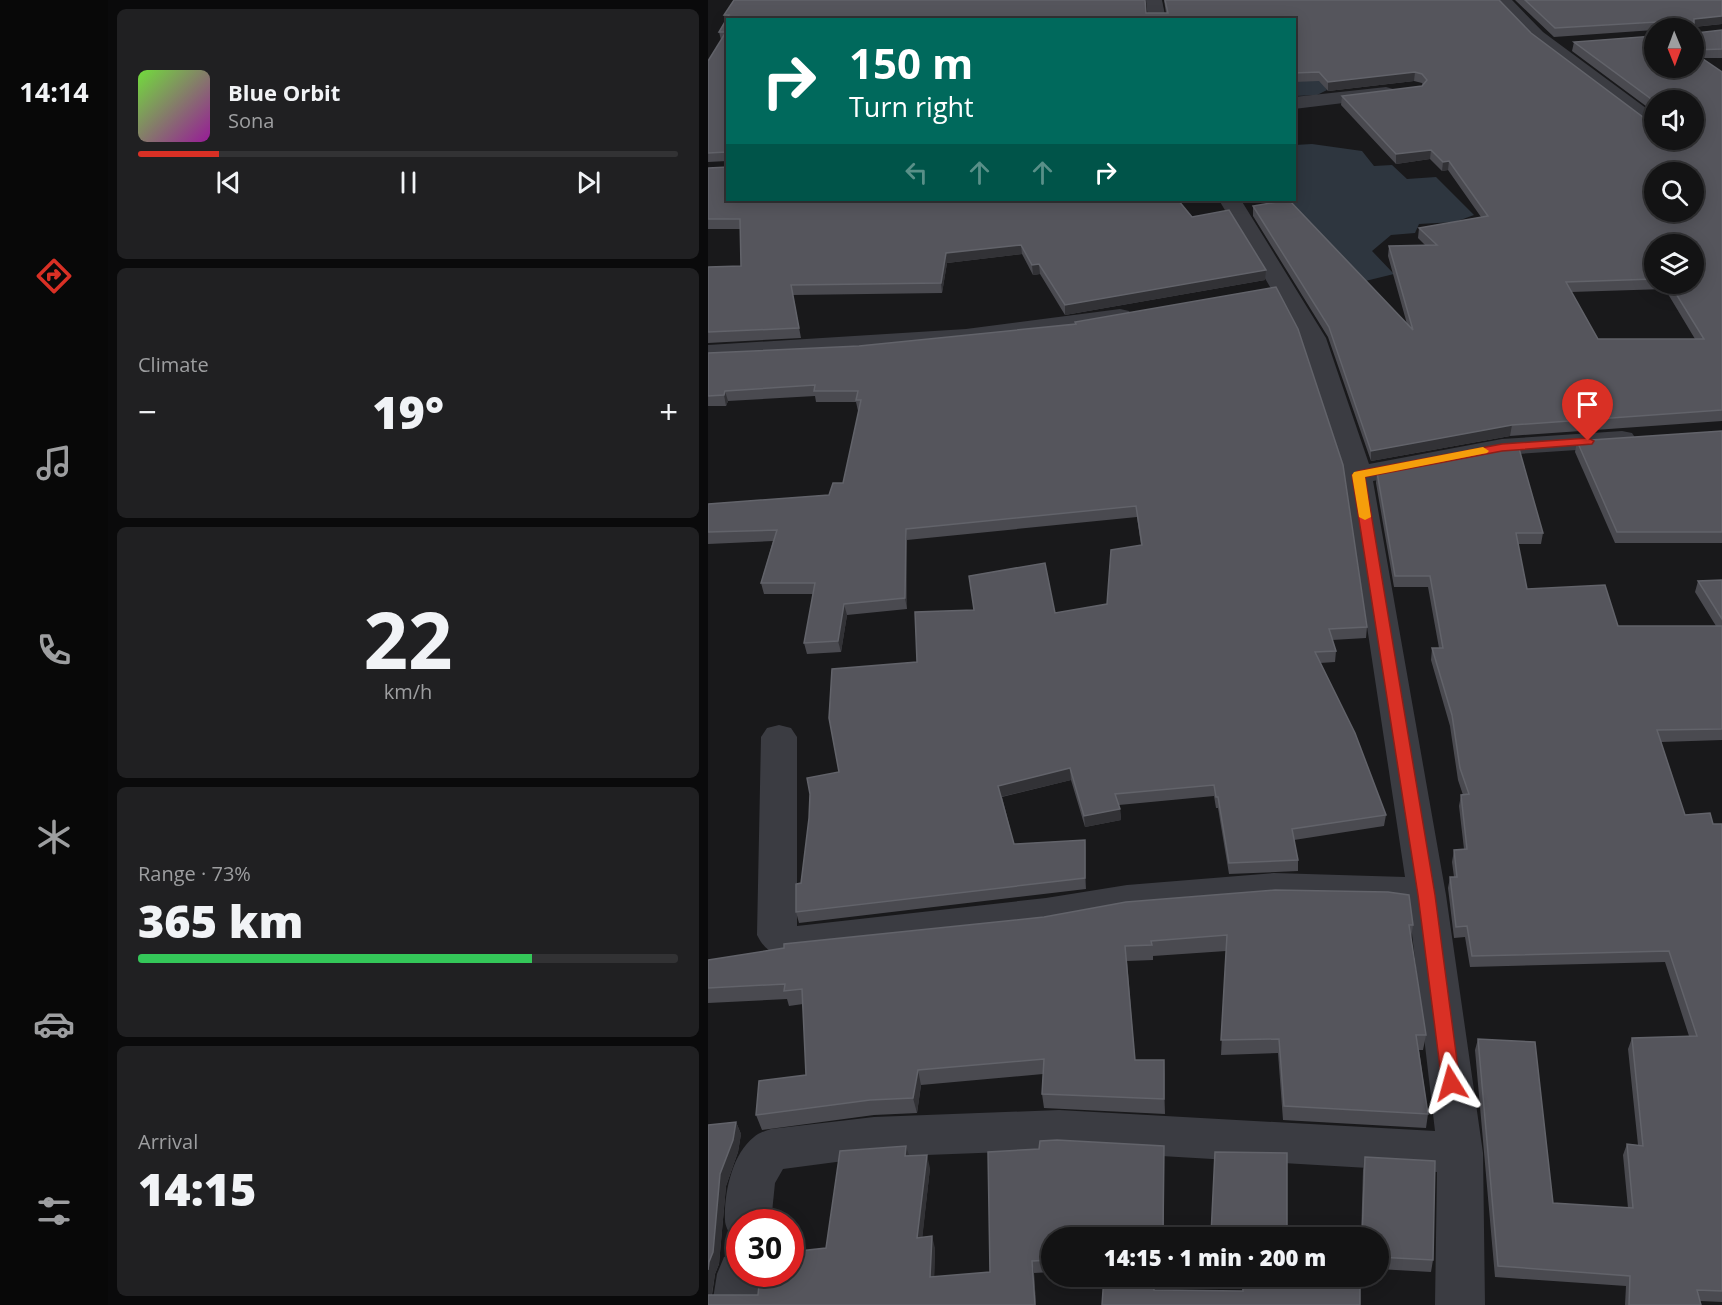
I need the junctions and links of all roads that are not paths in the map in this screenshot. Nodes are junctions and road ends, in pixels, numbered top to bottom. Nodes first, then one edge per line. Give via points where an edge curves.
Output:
1 (1154, 0) edge
2 (1502, 0) edge
3 (1157, 18) edge
4 (1573, 43) edge
5 (1549, 45) junction
6 (1403, 91) edge
7 (1296, 103) edge
8 (1644, 116) edge
9 (1230, 201) edge
10 (1147, 311) edge
11 (708, 353) edge
12 (1650, 437) edge
13 (1358, 475) junction
14 (779, 737) dead end
15 (1426, 895) junction
16 (1460, 1153) junction
17 (749, 1209) edge
18 (739, 1287) edge
19 (737, 1305) edge
20 (1460, 1305) edge

1 - 3 street
2 - 5 street
4 - 5 street
5 - 8 street
6 - 7 street
9 - 13 street via 1273,289 1313,338
10 - 11 street via 1078,323 861,346
12 - 13 street via 1502,447
13 - 15 street
14 - 15 street via 777,935 783,941 1046,914 1127,900 1274,888 1386,890
15 - 16 street
16 - 17 street via 1059,1130 874,1137 771,1150 758,1164
16 - 20 street
18 - 19 street

